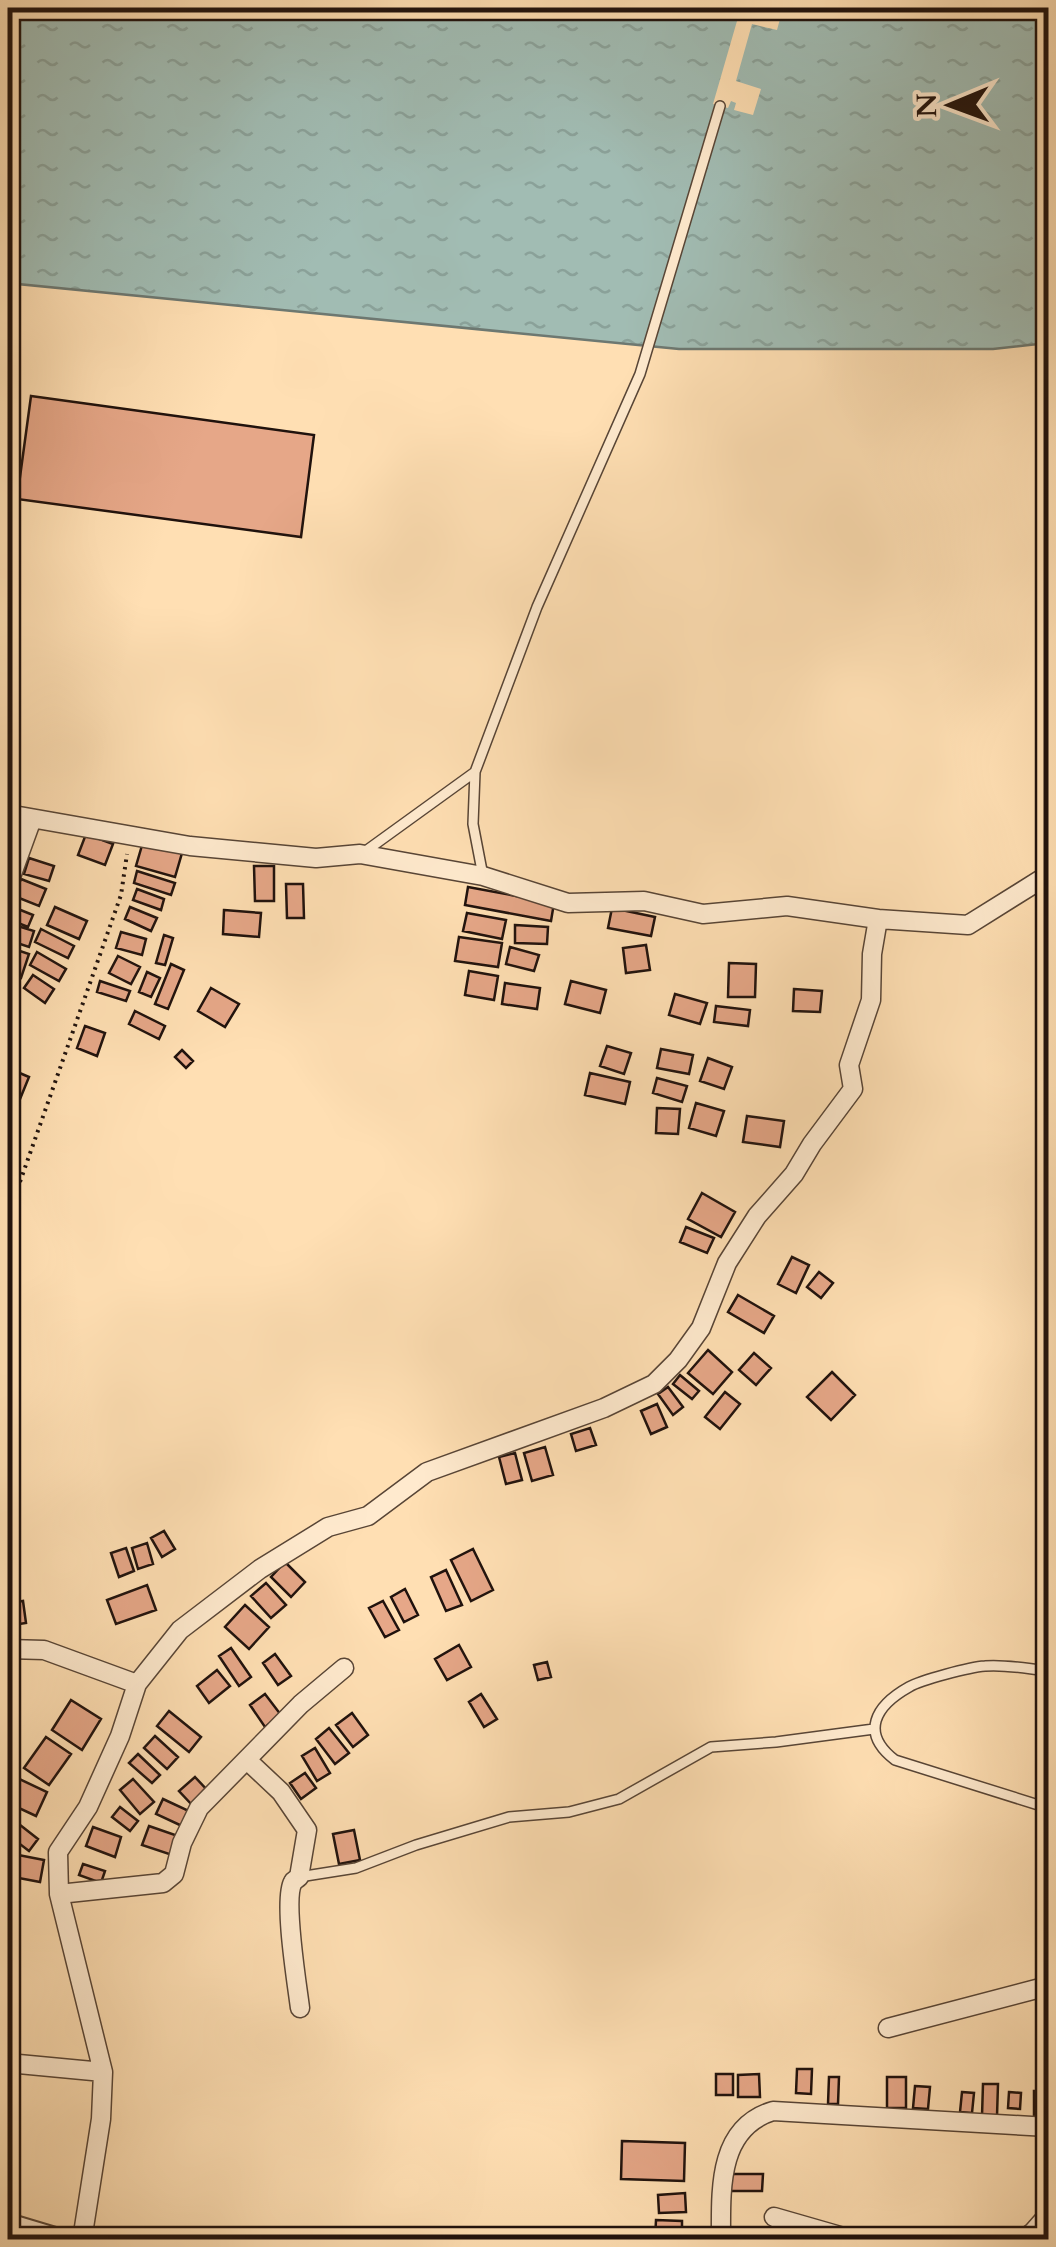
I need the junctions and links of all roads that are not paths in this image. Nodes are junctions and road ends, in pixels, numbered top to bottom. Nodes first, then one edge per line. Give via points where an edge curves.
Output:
1 (720, 106) dead end
2 (475, 772) junction
3 (8, 814) edge
4 (32, 819) junction
5 (360, 854) junction
6 (1048, 875) edge
7 (483, 876) junction
8 (8, 885) edge
9 (878, 919) junction
10 (8, 1649) edge
11 (344, 1668) dead end
12 (1048, 1671) edge
13 (138, 1684) junction
14 (874, 1728) junction
15 (248, 1761) junction
16 (1048, 1808) edge
17 (299, 1877) junction
18 (58, 1894) junction
19 (1048, 1986) edge
20 (300, 2008) dead end
21 (888, 2028) dead end
22 (8, 2063) edge
23 (103, 2072) junction
24 (1048, 2127) edge
25 (1048, 2215) edge
26 (774, 2217) dead end
27 (8, 2225) edge
28 (58, 2240) edge
29 (82, 2240) edge
30 (721, 2240) edge
31 (854, 2240) edge
32 (1022, 2240) edge

1 - 2 lane via 640,374 537,607
2 - 5 lane
2 - 7 lane via 473,824
3 - 4 street
4 - 5 street via 190,846 316,858
4 - 8 street
5 - 7 street
6 - 9 street via 968,925
7 - 9 street via 568,902 644,901 703,914 787,906
9 - 13 street via 871,1000 849,1065 853,1089 757,1216 678,1360 654,1384 604,1408 426,1472 368,1516 328,1527 180,1630
10 - 13 street via 44,1650
11 - 15 street
12 - 14 lane via 987,1666 910,1686 877,1716
13 - 18 street via 88,1808 58,1852
14 - 16 lane via 882,1750 895,1760
14 - 17 lane via 711,1747 619,1799 509,1817 356,1868
15 - 17 street via 281,1792 306,1830
15 - 18 street via 199,1808 174,1874 163,1883
17 - 20 street via 291,1885 290,1912
18 - 23 street
19 - 21 street
22 - 23 street
23 - 29 street
24 - 30 street via 773,2111 755,2116 735,2138 722,2180
25 - 32 street
26 - 31 street
27 - 28 street

